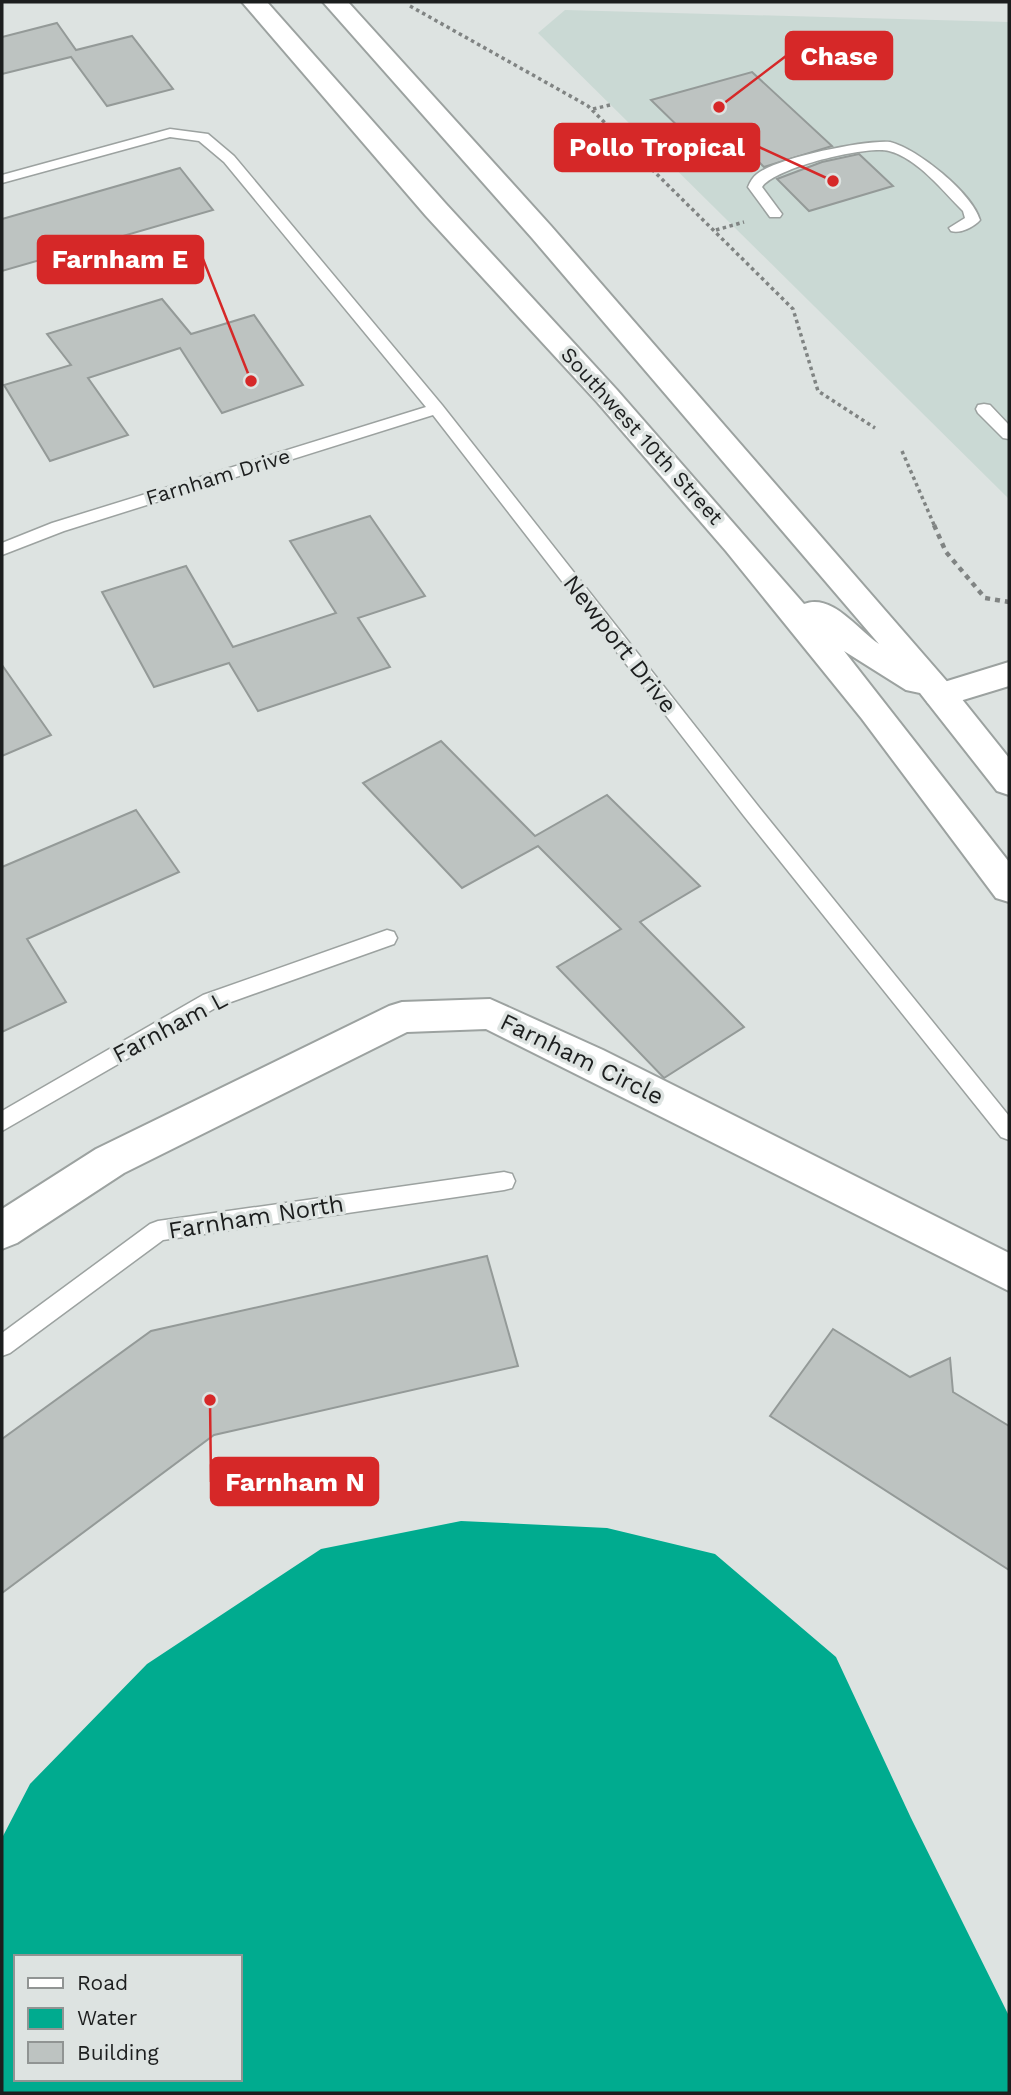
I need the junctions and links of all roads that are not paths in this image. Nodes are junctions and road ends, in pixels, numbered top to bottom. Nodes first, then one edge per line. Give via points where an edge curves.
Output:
1 (254, 2) edge
2 (335, 2) edge
3 (2, 179) edge
4 (775, 214) dead end
5 (956, 228) dead end
6 (436, 409) junction
7 (984, 409) dead end
8 (1009, 434) edge
9 (737, 544) junction
10 (2, 549) edge
11 (1009, 674) edge
12 (940, 695) junction
13 (1009, 782) edge
14 (1009, 888) edge
15 (387, 938) dead end
16 (2, 1122) edge
17 (1009, 1131) edge
18 (504, 1181) dead end
19 (2, 1231) edge
20 (1009, 1273) edge
21 (2, 1346) edge

1 - 9 main road, Southwest 10th Street
2 - 12 main road via 566,257
3 - 6 lane, Newport Drive via 170,133 203,137 229,159
4 - 5 lane via 755,187 761,177 863,146 887,145 906,153 970,209 973,220
6 - 10 lane, Farnham Drive via 58,527
6 - 17 lane, Newport Drive
7 - 8 lane
9 - 12 main road via 864,650
9 - 14 main road, Southwest 10th Street via 874,710
11 - 12 main road
12 - 13 main road
15 - 16 lane, Farnham L via 210,1001
18 - 21 lane, Farnham North via 159,1231
19 - 20 main road, Farnham Circle via 110,1161 402,1017 490,1014

